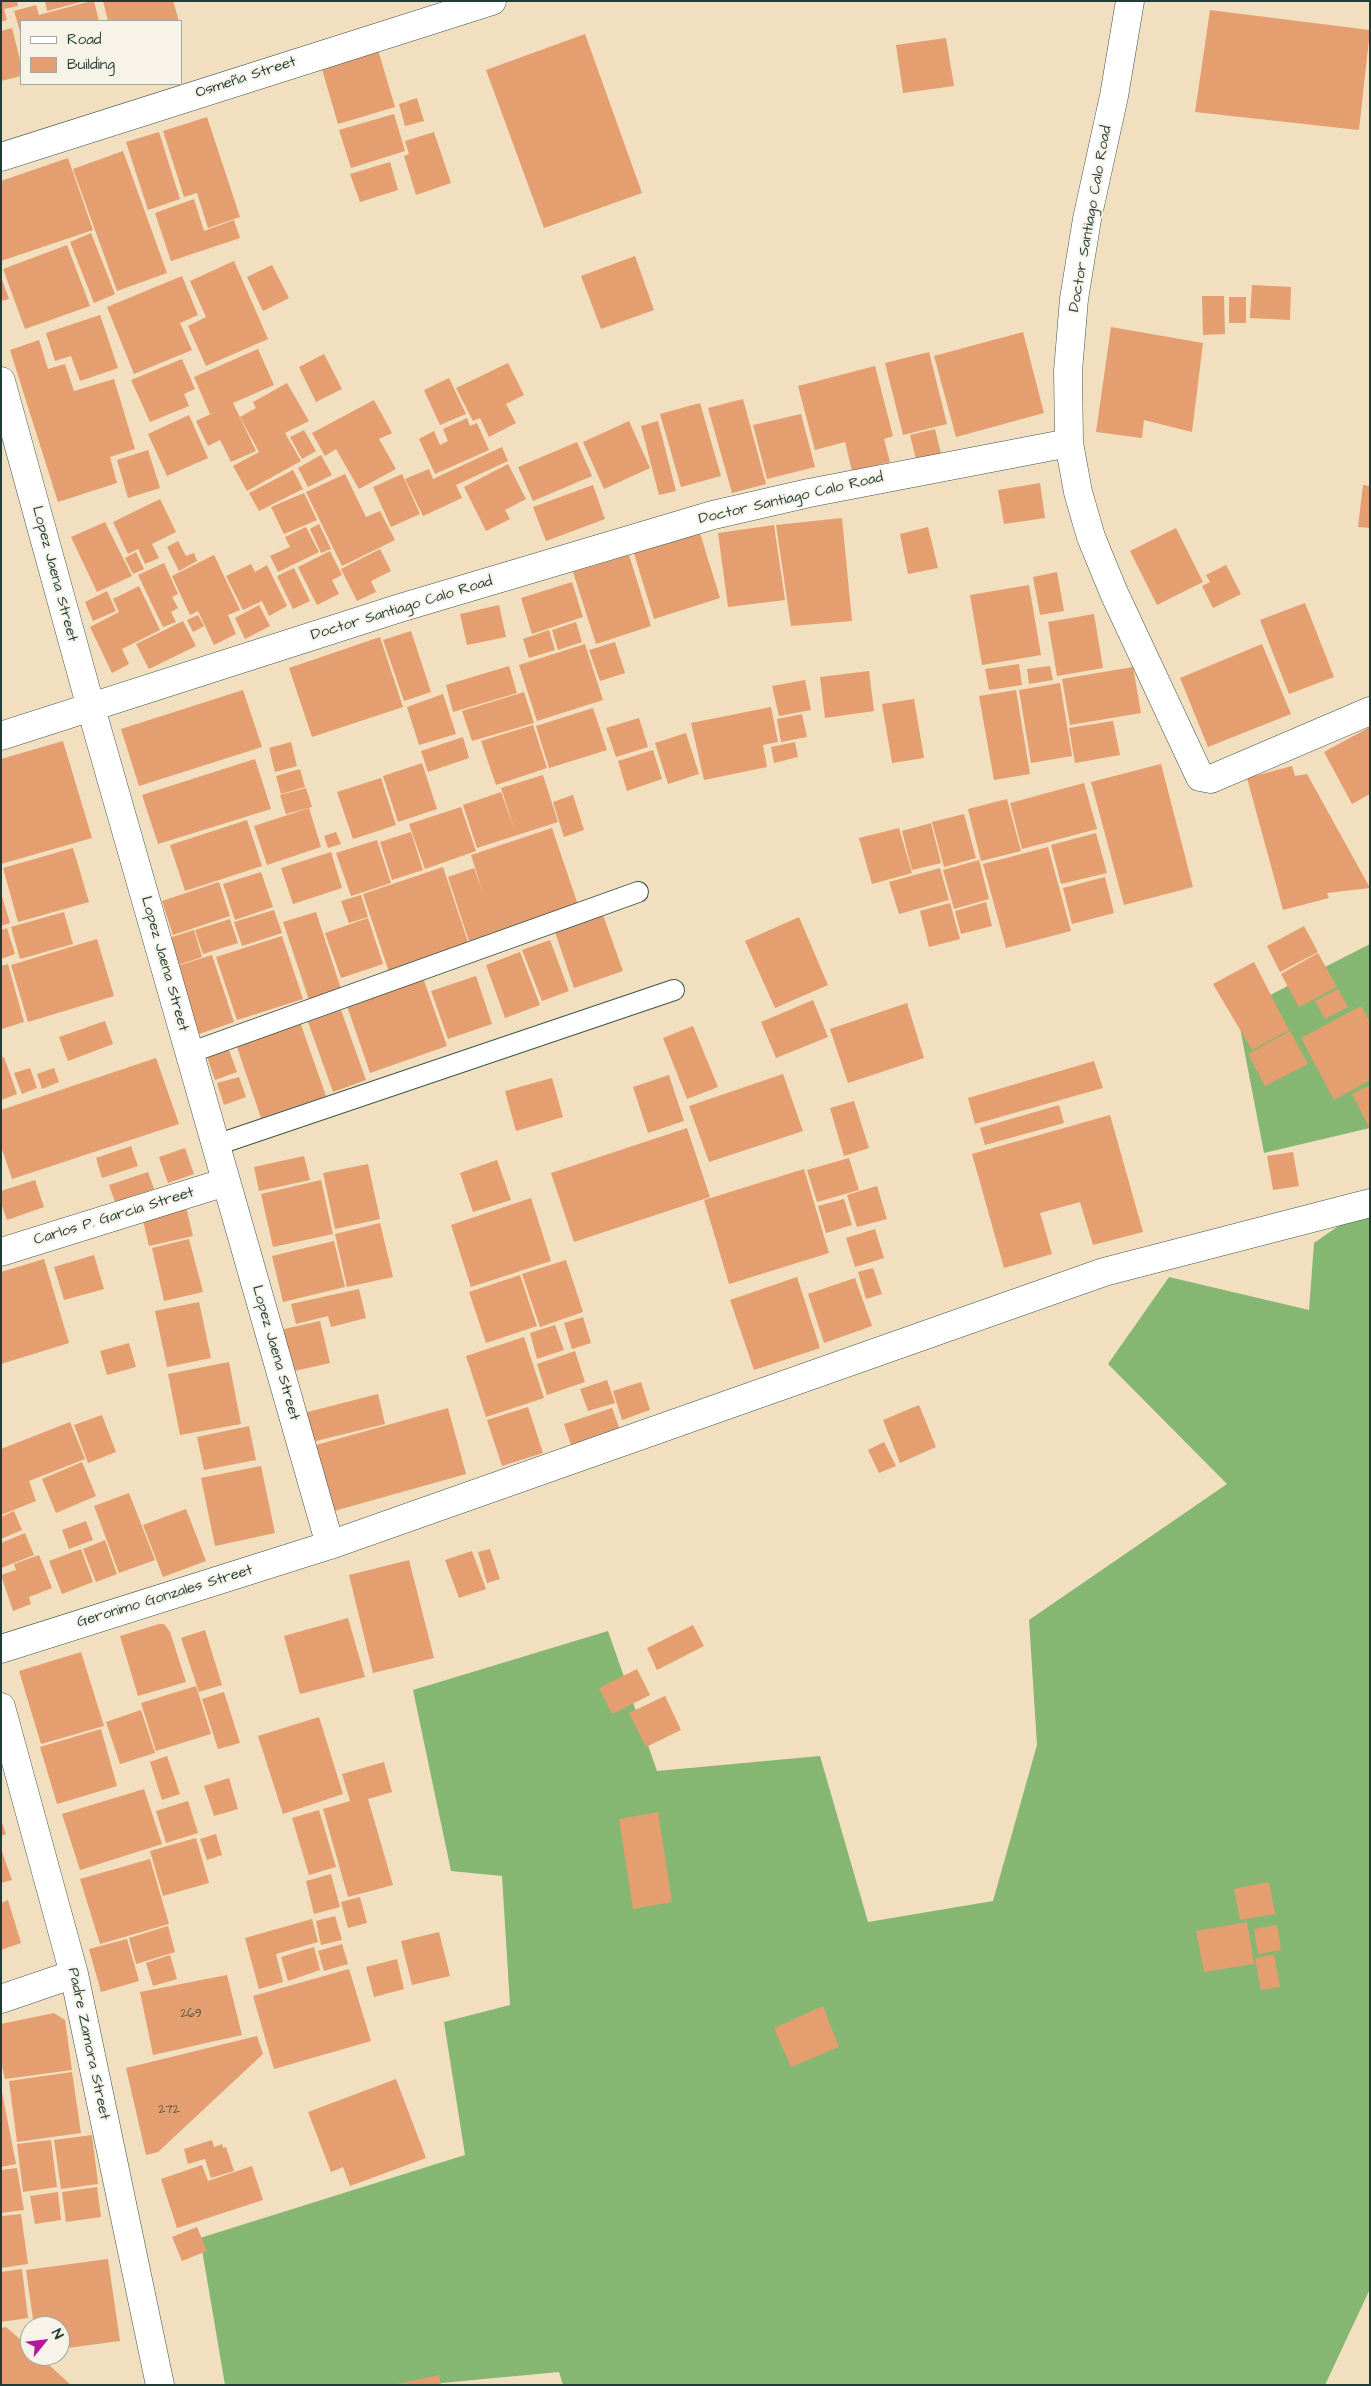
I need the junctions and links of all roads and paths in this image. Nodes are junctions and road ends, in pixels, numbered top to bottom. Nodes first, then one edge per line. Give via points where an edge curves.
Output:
1 (492, 1) edge
2 (1130, 1) edge
3 (1, 156) edge
4 (1, 381) edge
5 (1069, 444) junction
6 (91, 708) junction
7 (1370, 711) edge
8 (1, 736) edge
9 (638, 892) dead end
10 (674, 990) dead end
11 (189, 1053) junction
12 (216, 1146) junction
13 (226, 1182) junction
14 (1370, 1203) edge
15 (1, 1252) edge
16 (330, 1545) junction
17 (1, 1649) edge
18 (1, 1707) edge
19 (74, 1974) junction
20 (1, 1999) edge
21 (160, 2385) edge

1 - 3 street, Osmeña Street
2 - 5 street, Doctor Santiago Calo Road via 1074,299 1068,371
4 - 6 street, Lopez Jaena Street
5 - 6 street, Doctor Santiago Calo Road via 828,489 713,515 400,608
5 - 7 street via 1091,537 1200,777 1211,779
6 - 8 street, Doctor Santiago Calo Road
6 - 11 street, Lopez Jaena Street
9 - 11 lane
10 - 12 lane
11 - 12 street, Lopez Jaena Street
12 - 13 street, Lopez Jaena Street
13 - 15 street, Carlos P. Garcia Street
13 - 16 street, Lopez Jaena Street
14 - 16 street, Geronimo Gonzales Street via 1104,1272
16 - 17 street, Geronimo Gonzales Street
18 - 19 street, Padre Zamora Street
19 - 20 street
19 - 21 street, Padre Zamora Street

